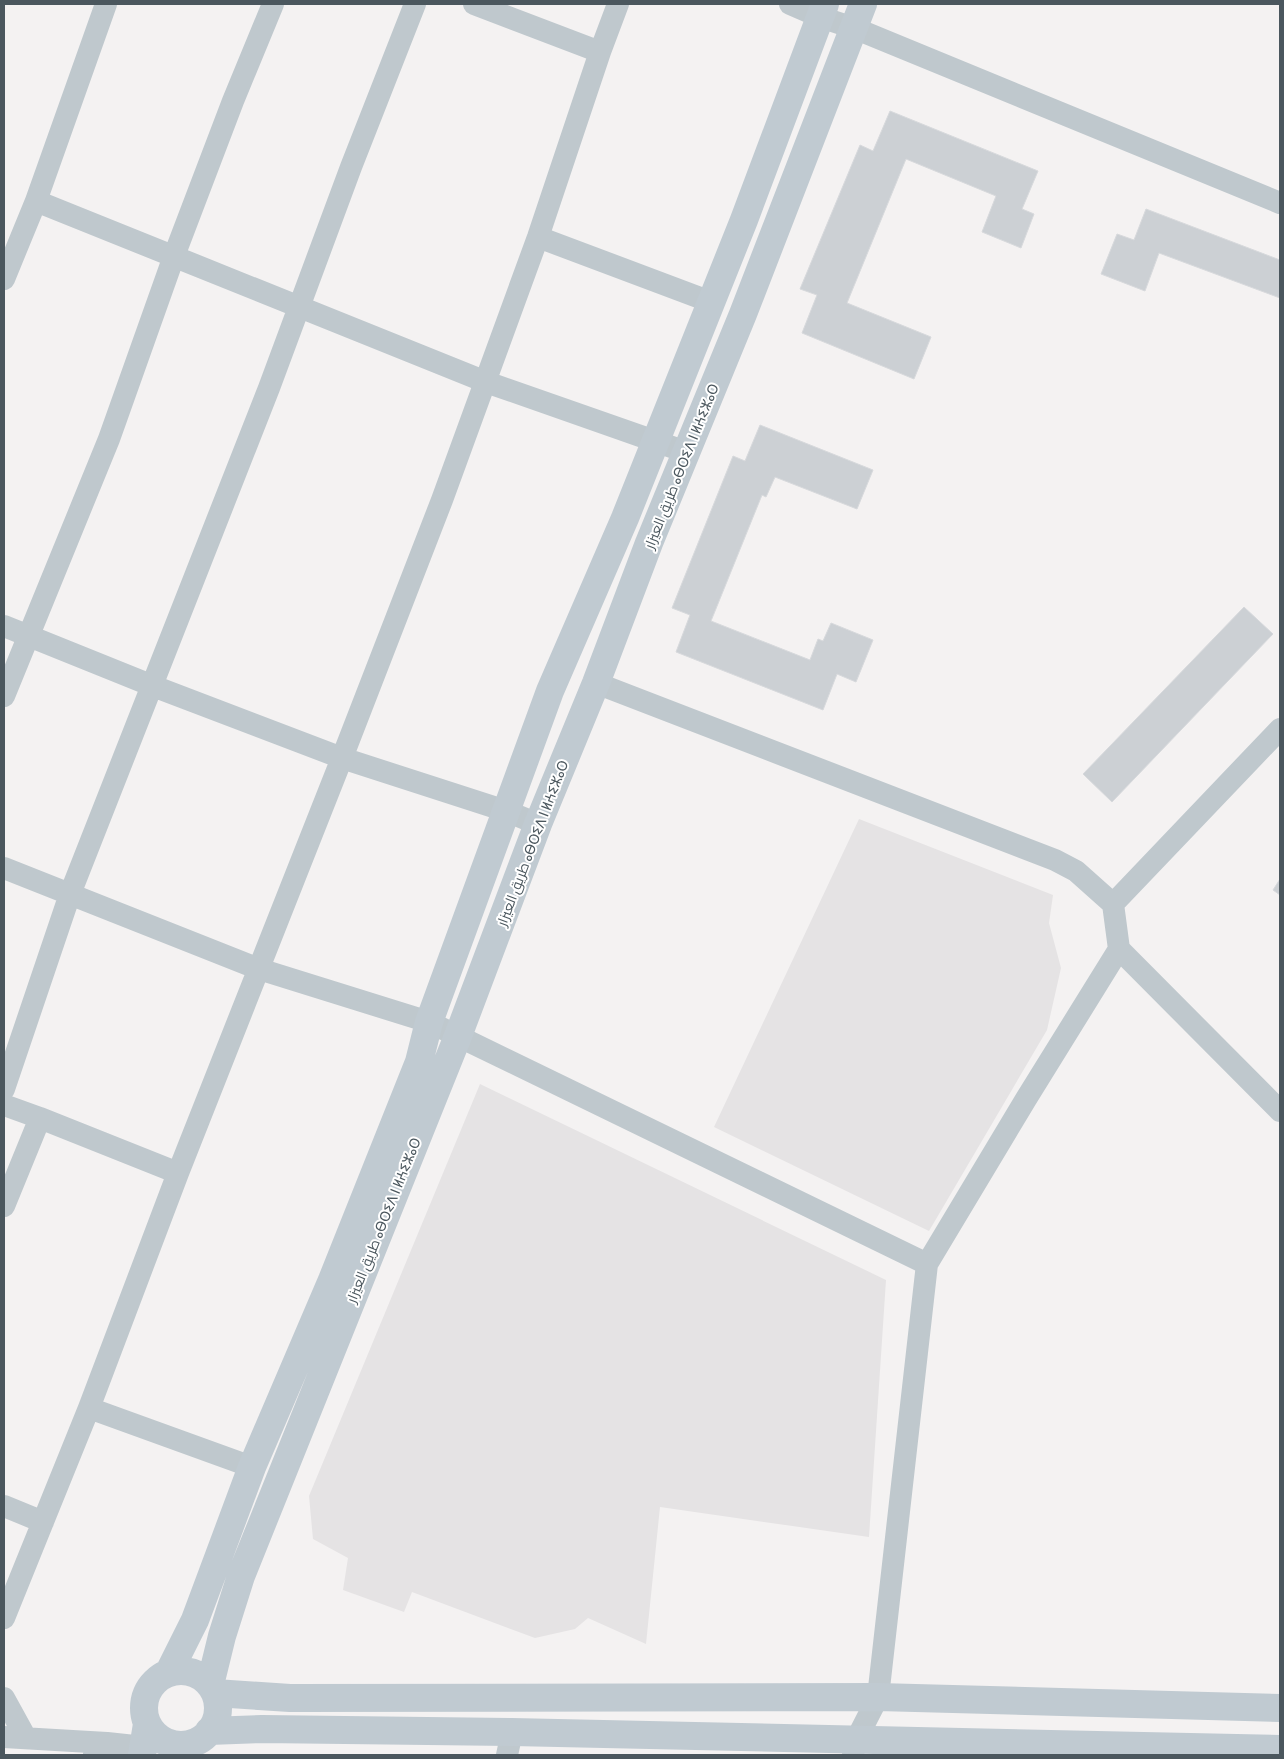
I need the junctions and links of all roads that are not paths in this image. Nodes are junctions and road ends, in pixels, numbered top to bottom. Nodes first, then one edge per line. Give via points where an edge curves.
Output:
1 (106, 4) edge
2 (273, 4) edge
3 (415, 4) edge
4 (474, 4) edge
5 (618, 4) edge
6 (790, 4) edge
7 (823, 10) edge
8 (858, 16) edge
9 (600, 52) junction
10 (36, 201) junction
11 (1280, 203) edge
12 (744, 220) junction
13 (775, 231) junction
14 (538, 237) junction
15 (174, 256) junction
16 (4, 279) edge
17 (711, 302) junction
18 (298, 307) junction
19 (486, 382) junction
20 (654, 442) junction
21 (686, 452) junction
22 (4, 626) edge
23 (29, 635) junction
24 (596, 683) junction
25 (153, 686) junction
26 (4, 696) edge
27 (1280, 729) edge
28 (342, 758) junction
29 (506, 811) junction
30 (538, 824) junction
31 (4, 868) edge
32 (70, 894) junction
33 (1113, 904) junction
34 (1119, 949) junction
35 (259, 969) junction
36 (429, 1022) junction
37 (458, 1036) junction
38 (4, 1089) edge
39 (4, 1105) edge
40 (1280, 1111) edge
41 (40, 1118) junction
42 (178, 1173) junction
43 (4, 1206) edge
44 (928, 1264) junction
45 (89, 1408) junction
46 (252, 1467) junction
47 (4, 1506) edge
48 (43, 1522) junction
49 (4, 1618) edge
50 (169, 1672) junction
51 (213, 1689) junction
52 (878, 1697) junction
53 (4, 1698) edge
54 (1280, 1708) edge
55 (4, 1737) edge
56 (26, 1738) junction
57 (144, 1742) edge
58 (194, 1744) edge
59 (510, 1744) edge
60 (854, 1748) edge
61 (99, 1749) edge
62 (1280, 1749) edge

1 - 10 street
2 - 15 street
3 - 18 street
4 - 9 street
5 - 9 street
6 - 7 street
7 - 8 street
7 - 12 main road, طريق العيزار ⴰⴱⵔⵉⴷ ⵏ ⵍⵄⵉⵣⴰⵔ
8 - 11 street
8 - 13 main road, طريق العيزار ⴰⴱⵔⵉⴷ ⵏ ⵍⵄⵉⵣⴰⵔ
9 - 14 street
10 - 15 street
10 - 16 street
12 - 13 main road
12 - 17 main road, طريق العيزار ⴰⴱⵔⵉⴷ ⵏ ⵍⵄⵉⵣⴰⵔ
13 - 21 main road, طريق العيزار ⴰⴱⵔⵉⴷ ⵏ ⵍⵄⵉⵣⴰⵔ
14 - 17 street
14 - 19 street
15 - 18 street
15 - 23 street via 109,438
17 - 20 main road, طريق العيزار ⴰⴱⵔⵉⴷ ⵏ ⵍⵄⵉⵣⴰⵔ
18 - 19 street
18 - 25 street
19 - 20 street
19 - 28 street
20 - 21 street
20 - 29 main road, طريق العيزار ⴰⴱⵔⵉⴷ ⵏ ⵍⵄⵉⵣⴰⵔ via 550,692
21 - 24 main road, طريق العيزار ⴰⴱⵔⵉⴷ ⵏ ⵍⵄⵉⵣⴰⵔ
22 - 23 street
23 - 25 street
23 - 26 street
24 - 30 main road, طريق العيزار ⴰⴱⵔⵉⴷ ⵏ ⵍⵄⵉⵣⴰⵔ
24 - 33 street via 1055,860 1076,871
25 - 28 street
25 - 32 street
27 - 33 street
28 - 29 street
28 - 35 street
29 - 30 street
29 - 36 main road, طريق العيزار ⴰⴱⵔⵉⴷ ⵏ ⵍⵄⵉⵣⴰⵔ
30 - 37 main road, طريق العيزار ⴰⴱⵔⵉⴷ ⵏ ⵍⵄⵉⵣⴰⵔ
31 - 32 street
32 - 35 street
32 - 38 street
33 - 34 street
34 - 40 street
34 - 44 street
35 - 36 street
35 - 42 street
36 - 37 street
36 - 46 main road, طريق العيزار ⴰⴱⵔⵉⴷ ⵏ ⵍⵄⵉⵣⴰⵔ via 419,1062 332,1280
37 - 44 street
37 - 51 main road, طريق العيزار ⴰⴱⵔⵉⴷ ⵏ ⵍⵄⵉⵣⴰⵔ via 241,1576 222,1636
39 - 41 street
41 - 42 street
41 - 43 street
42 - 45 street
44 - 52 street
45 - 46 street
45 - 48 street
46 - 50 main road, طريق العيزار ⴰⴱⵔⵉⴷ ⵏ ⵍⵄⵉⵣⴰⵔ via 195,1620
47 - 48 street
48 - 49 street
50 - 51 main road via 192,1672
50 - 57 main road via 156,1680 146,1693
51 - 52 main road via 290,1698
51 - 58 main road via 217,1714
52 - 54 main road
52 - 60 street
53 - 56 street
55 - 56 street
56 - 61 street
57 - 58 main road via 154,1734 176,1745
57 - 61 street
58 - 59 main road via 262,1729
59 - 60 main road
60 - 62 main road

